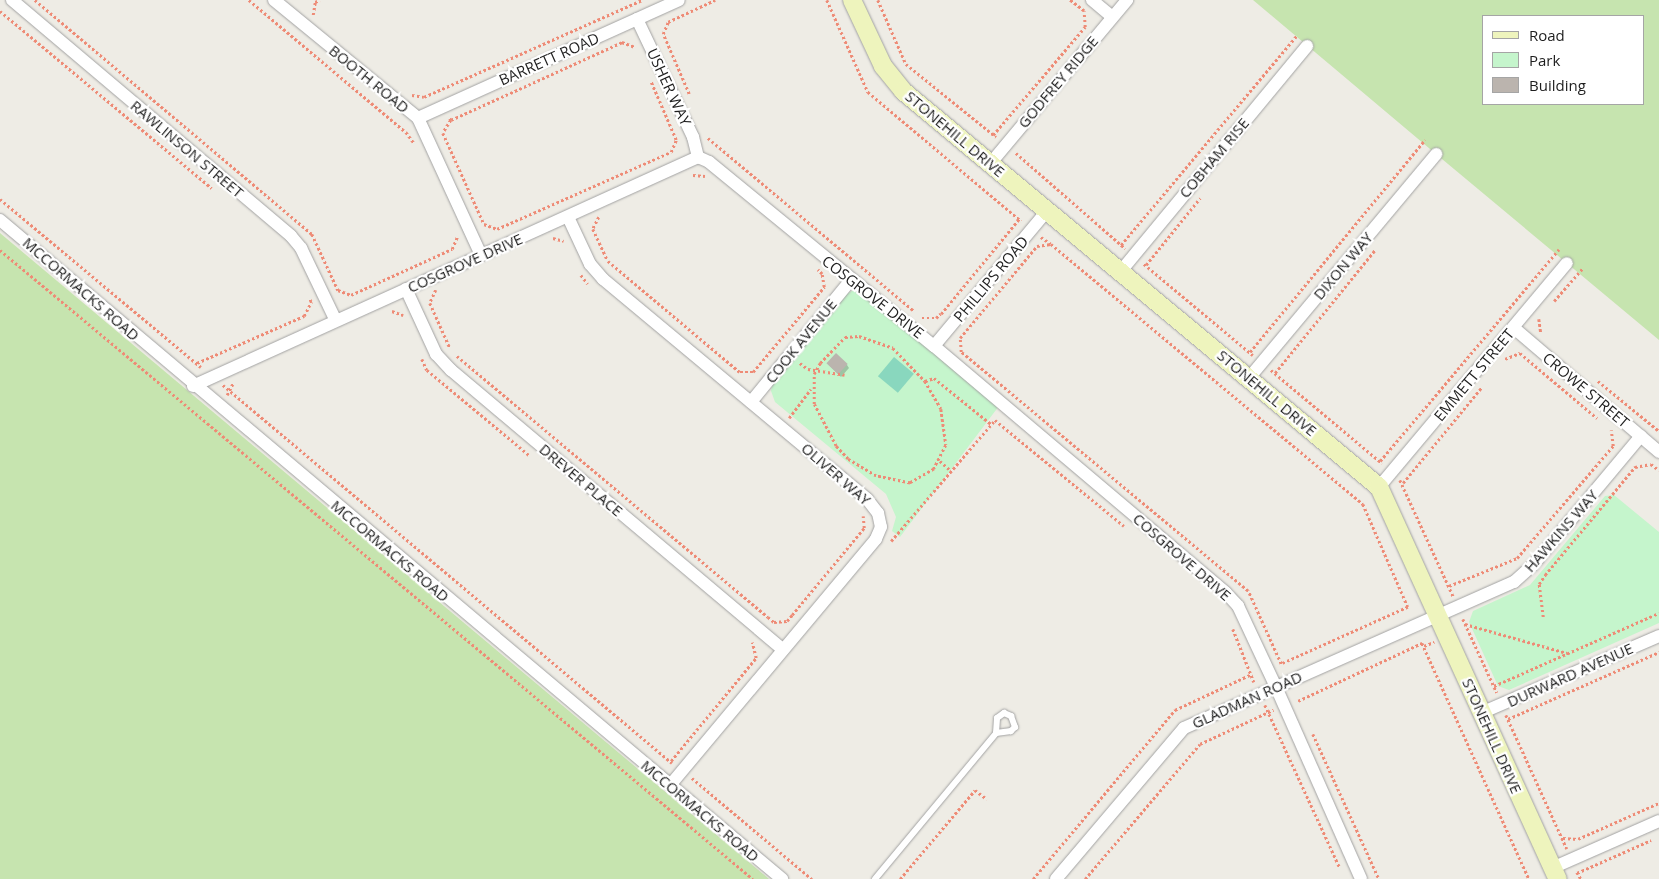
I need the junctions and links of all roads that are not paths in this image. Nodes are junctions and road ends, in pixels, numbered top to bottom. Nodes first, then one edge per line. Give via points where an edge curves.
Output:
1 (12, 0) edge
2 (679, 0) edge
3 (852, 0) edge
4 (1092, 0) edge
5 (1127, 0) edge
6 (280, 1) edge
7 (1112, 17) junction
8 (637, 19) junction
9 (1307, 46) dead end
10 (418, 118) junction
11 (1436, 154) dead end
12 (698, 157) junction
13 (990, 164) junction
14 (1047, 211) junction
15 (568, 217) junction
16 (0, 220) edge
17 (481, 255) junction
18 (1567, 263) dead end
19 (1121, 271) junction
20 (850, 280) junction
21 (406, 289) junction
22 (335, 319) junction
23 (1514, 328) junction
24 (934, 346) junction
25 (1249, 378) junction
26 (193, 386) junction
27 (751, 402) junction
28 (1641, 436) junction
29 (1659, 452) edge
30 (1379, 487) junction
31 (1438, 617) junction
32 (1659, 636) edge
33 (783, 650) junction
34 (1276, 686) junction
35 (1481, 713) junction
36 (996, 733) dead end
37 (670, 785) junction
38 (1659, 821) edge
39 (1555, 873) edge
40 (782, 879) edge
41 (875, 879) edge
42 (1056, 879) edge
43 (1361, 879) edge

1 - 22 street, RAWLINSON STREET via 290,236 301,248
2 - 8 street, BARRETT ROAD
3 - 13 street, STONEHILL DRIVE via 883,66 904,92
4 - 7 street
5 - 7 street, GODFREY RIDGE
6 - 10 street, BOOTH ROAD
7 - 13 street, GODFREY RIDGE
8 - 10 street, BARRETT ROAD
8 - 12 street, USHER WAY via 693,137
9 - 19 street, COBHAM RISE
10 - 17 street, BOOTH ROAD
11 - 25 street, DIXON WAY
12 - 15 street, COSGROVE DRIVE
12 - 20 street, COSGROVE DRIVE via 709,162
13 - 14 street, STONEHILL DRIVE
14 - 19 street, STONEHILL DRIVE
14 - 24 street, PHILLIPS ROAD
15 - 17 street, COSGROVE DRIVE
15 - 27 street, OLIVER WAY via 590,264 603,279
16 - 26 street, MCCORMACKS ROAD
17 - 21 street, COSGROVE DRIVE
18 - 23 street, EMMETT STREET
19 - 25 street, STONEHILL DRIVE
20 - 24 street, COSGROVE DRIVE
20 - 27 street, COOK AVENUE
21 - 22 street, COSGROVE DRIVE
21 - 33 street, DREVER PLACE via 436,354 451,370
22 - 26 street, COSGROVE DRIVE
23 - 28 street, CROWE STREET
23 - 30 street, EMMETT STREET
24 - 34 street, COSGROVE DRIVE via 1226,593 1238,606
25 - 30 street, STONEHILL DRIVE
26 - 37 street, MCCORMACKS ROAD
27 - 33 street, OLIVER WAY via 867,499 878,513 882,527 876,539
28 - 29 street, CROWE STREET
28 - 31 street, HAWKINS WAY via 1524,575
30 - 31 street, STONEHILL DRIVE
31 - 34 street, GLADMAN ROAD
31 - 35 street, STONEHILL DRIVE
32 - 35 street, DURWARD AVENUE
33 - 37 street, OLIVER WAY
34 - 42 street, GLADMAN ROAD via 1184,728
34 - 43 street, COSGROVE DRIVE
35 - 39 street, STONEHILL DRIVE
36 - 41 lane
37 - 40 street, MCCORMACKS ROAD
38 - 39 street

